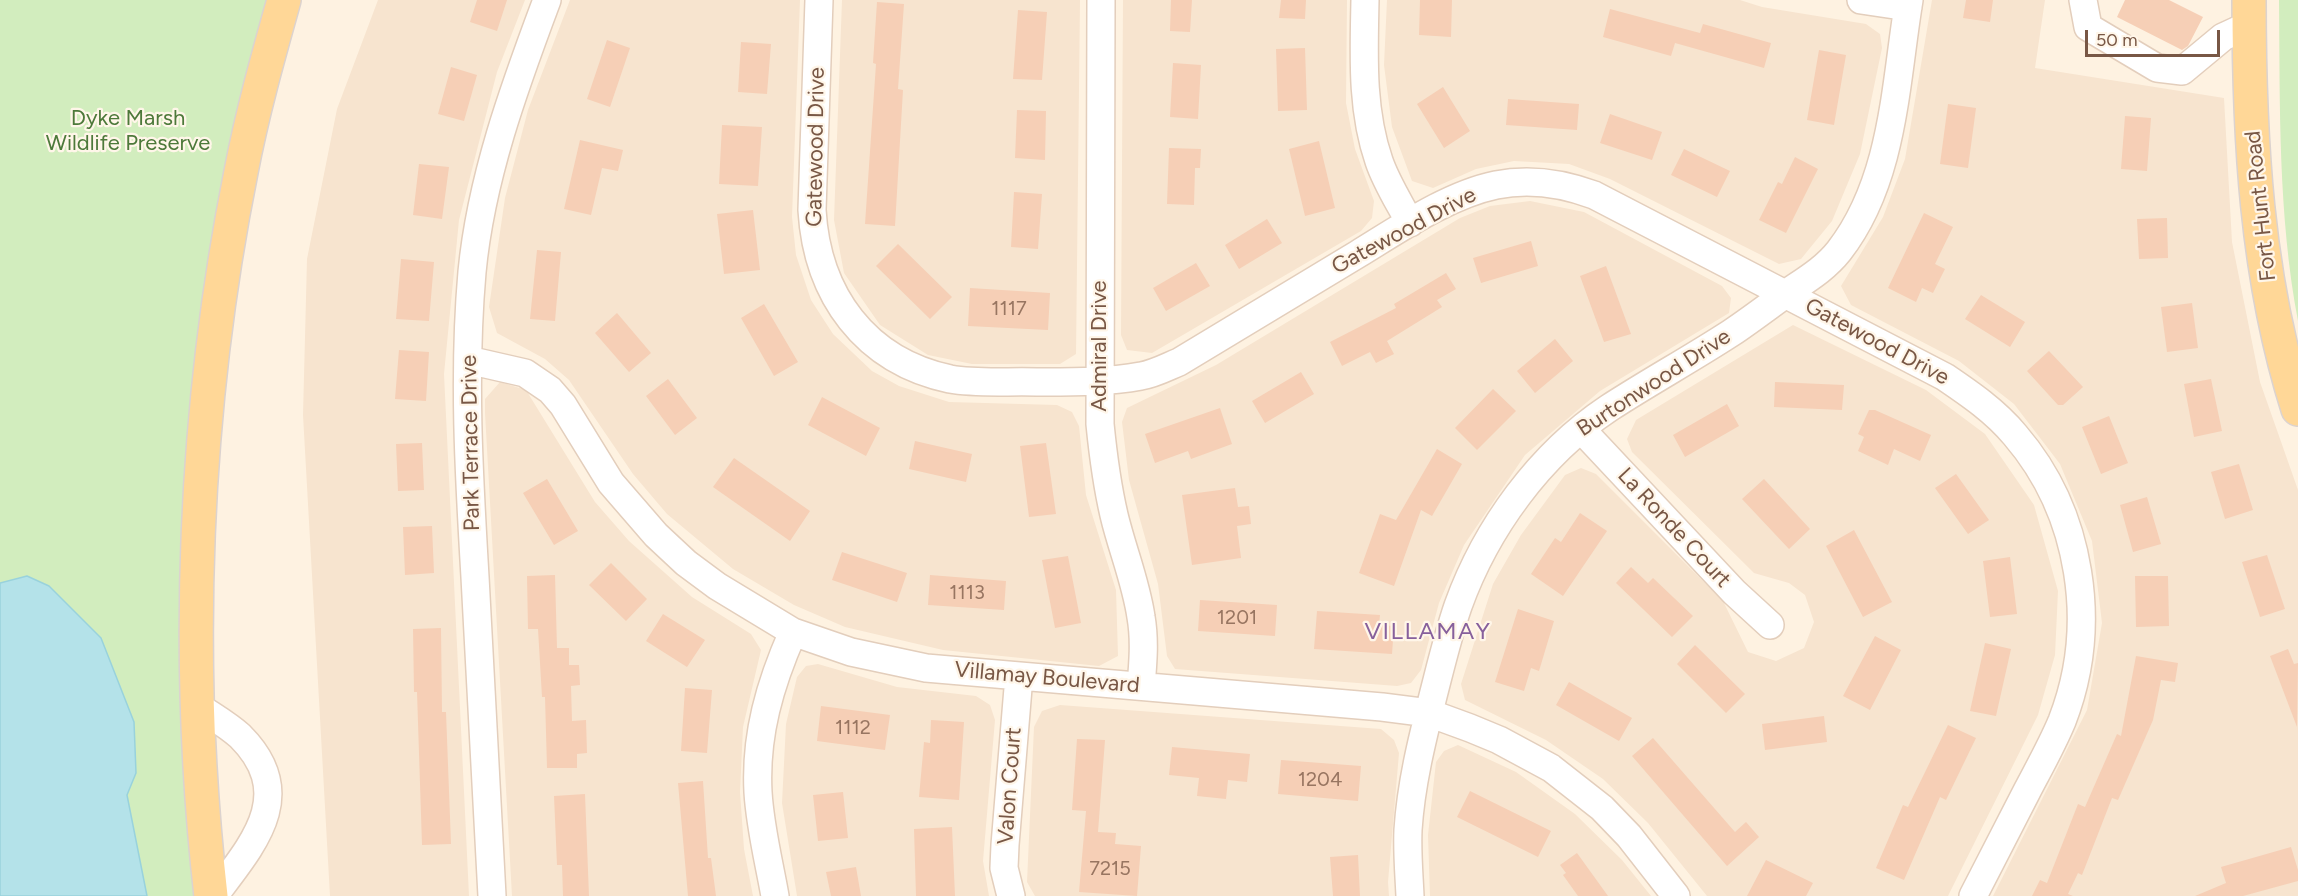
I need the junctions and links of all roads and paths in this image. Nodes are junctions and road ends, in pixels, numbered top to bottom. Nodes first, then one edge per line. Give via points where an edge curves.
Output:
1 (284, 0) edge
2 (547, 0) edge
3 (819, 0) edge
4 (1101, 0) edge
5 (1365, 0) edge
6 (1861, 0) edge
7 (2083, 0) edge
8 (1908, 4) edge
9 (2249, 12) edge
10 (1410, 223) junction
11 (1787, 293) junction
12 (468, 360) junction
13 (1099, 380) junction
14 (2298, 409) edge
15 (1581, 429) junction
16 (1770, 625) dead end
17 (793, 633) junction
18 (1019, 676) junction
19 (1141, 686) junction
20 (199, 706) junction
21 (1429, 713) junction
22 (212, 896) edge
23 (492, 896) edge
24 (775, 896) edge
25 (1011, 896) edge
26 (1410, 896) edge
27 (1676, 896) edge
28 (1973, 896) edge

1 - 20 main road via 241,171 219,302 200,506
2 - 12 street, Park Terrace Drive via 519,74 494,159 472,271
3 - 13 street, Gatewood Drive via 813,232 821,268 846,314 884,351 929,373 975,381
4 - 13 street, Admiral Drive
5 - 10 street via 1364,85 1369,122 1382,170
6 - 8 street
7 - 9 street via 2088,27 2157,68 2182,71
8 - 11 street, Burtonwood Drive via 1887,146 1872,194 1850,235 1824,269
9 - 14 main road, Fort Hunt Road via 2259,223 2271,304
10 - 11 street, Gatewood Drive via 1482,189 1522,182 1550,183 1594,195
10 - 13 street, Gatewood Drive via 1179,362 1141,376
11 - 15 street, Burtonwood Drive via 1732,333 1608,408
11 - 28 street, Gatewood Drive via 1945,377 1998,417 2028,451 2068,528 2082,611 2073,685 2062,722
12 - 17 street, Villamay Boulevard via 525,373 550,390 611,483 656,535 717,586
12 - 23 street, Park Terrace Drive via 467,444
13 - 19 street, Admiral Drive via 1106,481 1142,619
15 - 16 street, La Ronde Court via 1734,592
15 - 21 street, Burtonwood Drive via 1526,485 1477,562 1459,604
17 - 18 street, Villamay Boulevard via 892,662
17 - 24 street via 778,667 760,733 761,819
18 - 19 street, Villamay Boulevard
18 - 25 street, Valon Court via 1005,845 1005,874
19 - 21 street, Villamay Boulevard
20 - 22 main road via 200,765
20 - 22 street via 239,735 254,753 266,780 268,798 259,834
21 - 26 street, Burtonwood Drive via 1412,785 1408,832
21 - 27 street, Villamay Boulevard via 1499,740 1576,786 1629,836

